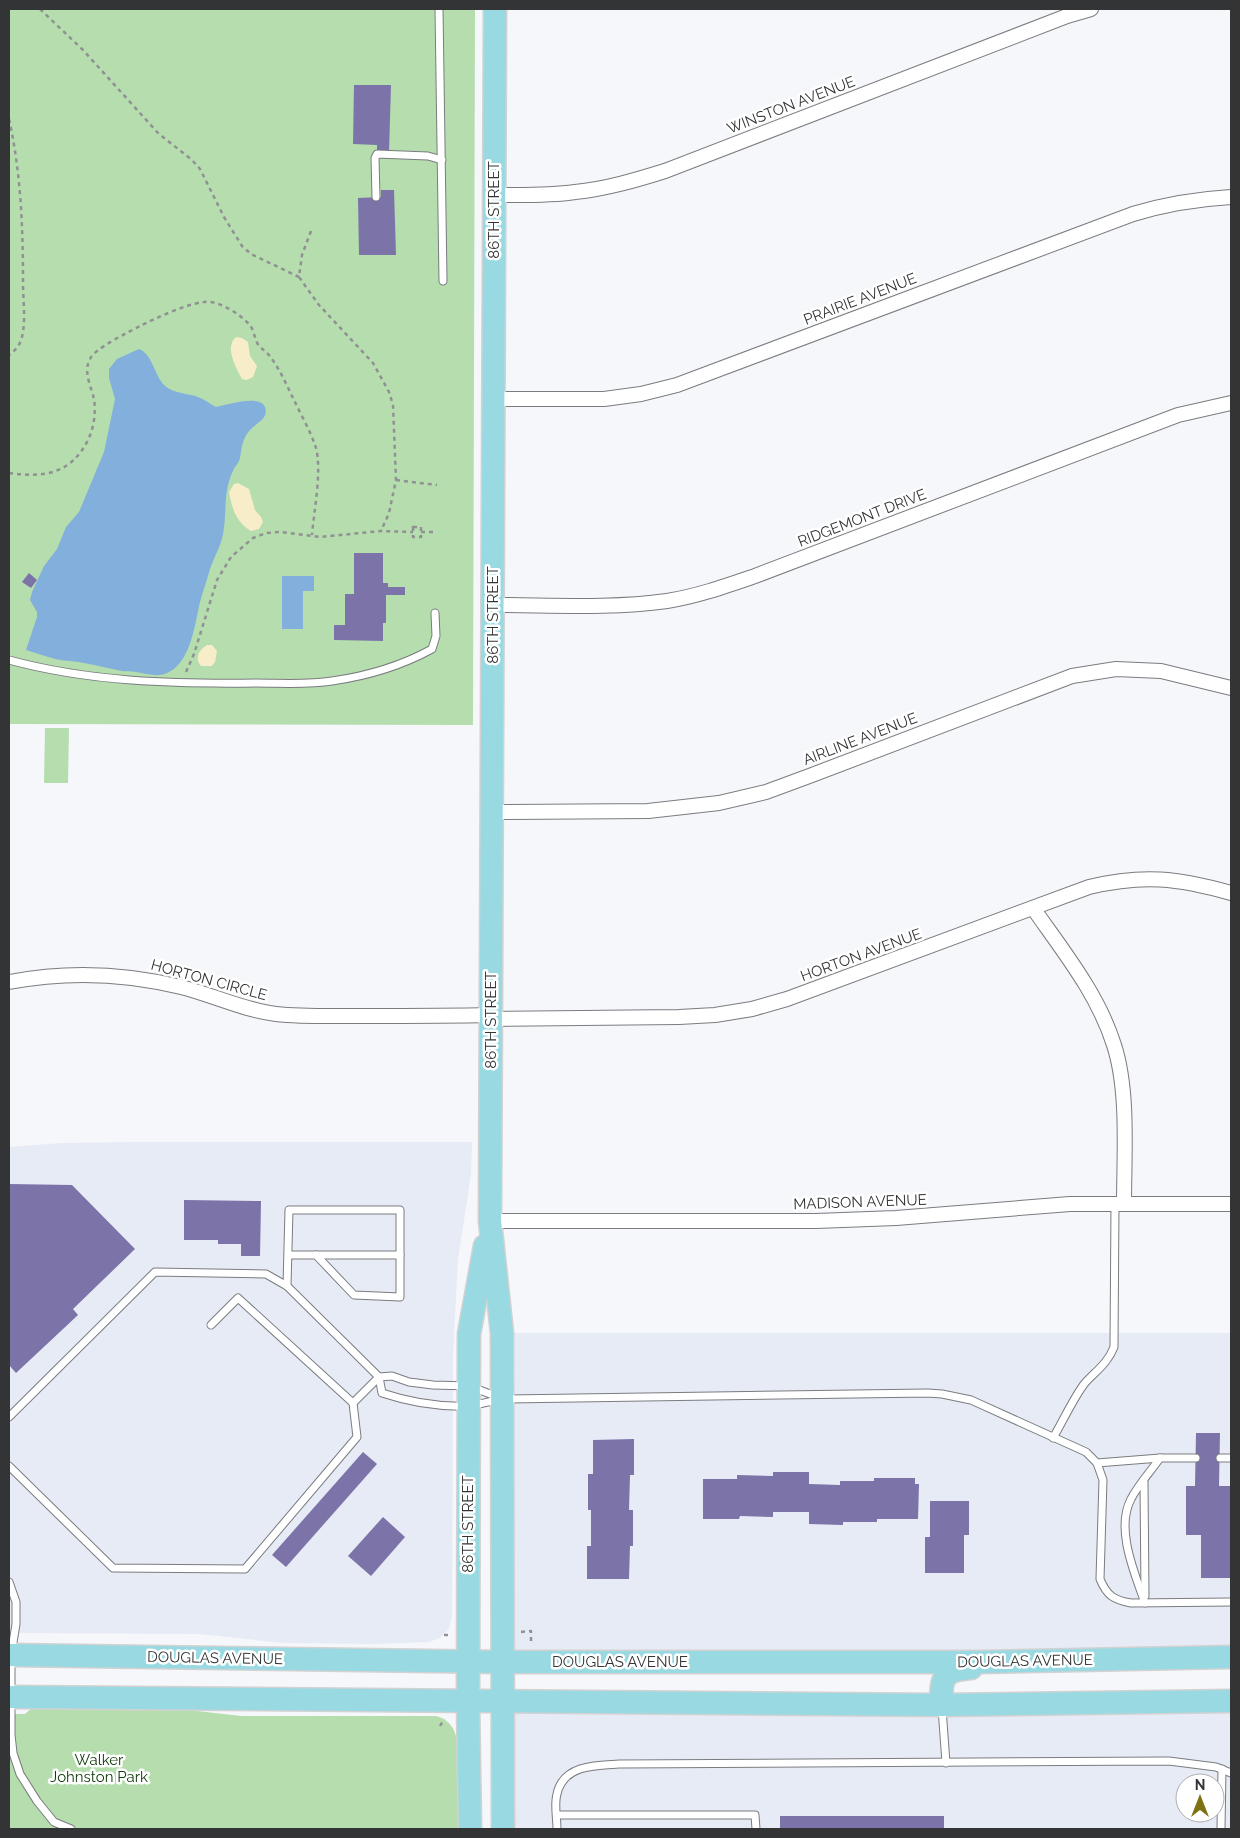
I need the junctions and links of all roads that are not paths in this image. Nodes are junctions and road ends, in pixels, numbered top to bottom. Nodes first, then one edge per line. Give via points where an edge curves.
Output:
1 (439, 9) edge
2 (495, 9) edge
3 (1091, 9) edge
4 (442, 160) junction
5 (494, 195) junction
6 (1231, 196) edge
7 (376, 197) dead end
8 (443, 281) dead end
9 (494, 399) junction
10 (1231, 403) edge
11 (493, 605) junction
12 (435, 613) dead end
13 (9, 660) edge
14 (1231, 688) edge
15 (492, 812) junction
16 (1231, 892) edge
17 (1033, 908) junction
18 (9, 982) edge
19 (491, 1017) junction
20 (1120, 1204) junction
21 (1231, 1204) edge
22 (490, 1220) junction
23 (288, 1255) junction
24 (316, 1255) junction
25 (400, 1255) junction
26 (287, 1286) junction
27 (211, 1326) dead end
28 (378, 1377) junction
29 (468, 1396) junction
30 (502, 1399) junction
31 (352, 1404) junction
32 (9, 1417) edge
33 (1053, 1438) junction
34 (1160, 1458) junction
35 (1196, 1458) dead end
36 (1220, 1458) dead end
37 (1231, 1458) edge
38 (1097, 1463) junction
39 (9, 1466) edge
40 (1144, 1482) junction
41 (9, 1582) edge
42 (1231, 1602) edge
43 (1145, 1603) junction
44 (10, 1655) edge
45 (1231, 1657) edge
46 (1048, 1660) junction
47 (468, 1662) junction
48 (502, 1662) junction
49 (10, 1696) edge
50 (1231, 1701) edge
51 (468, 1702) junction
52 (501, 1702) junction
53 (942, 1705) junction
54 (946, 1763) junction
55 (1222, 1769) junction
56 (1231, 1773) edge
57 (557, 1815) junction
58 (1221, 1828) edge
59 (71, 1829) edge
60 (470, 1829) edge
61 (502, 1829) edge
62 (557, 1829) edge
63 (756, 1829) edge

1 - 4 lane
2 - 5 main road, 86TH STREET
3 - 5 street, WINSTON AVENUE via 665,172 575,192
4 - 7 lane via 377,154
4 - 8 lane
5 - 9 main road, 86TH STREET
6 - 9 street, PRAIRIE AVENUE via 1165,204 1133,214 677,385 604,399
9 - 11 main road, 86TH STREET
10 - 11 street, RIDGEMONT DRIVE via 1178,415 712,591 625,606
11 - 15 main road, 86TH STREET
12 - 13 lane via 436,636 432,649 371,674 330,682 174,683 116,679
14 - 15 street, AIRLINE AVENUE via 1161,671 1116,669 1081,674 1049,683 766,792 719,803 648,811
15 - 19 main road, 86TH STREET
16 - 17 street, HORTON AVENUE via 1158,878 1111,882
17 - 19 street, HORTON AVENUE via 752,1009 679,1017
17 - 20 street via 1096,1002 1114,1044 1120,1066 1124,1111
18 - 19 street, HORTON CIRCLE via 67,974 97,975 140,979 182,988 276,1014
19 - 22 main road, 86TH STREET
20 - 21 street, MADISON AVENUE
20 - 22 street, MADISON AVENUE via 1070,1204 816,1221
20 - 33 lane via 1114,1347 1111,1356 1084,1384
22 - 29 main road, 86TH STREET via 470,1334
22 - 30 main road, 86TH STREET via 502,1333
23 - 24 lane
23 - 25 lane via 289,1210 400,1210
23 - 26 lane
24 - 25 lane
24 - 25 lane via 354,1295 400,1297
26 - 28 lane
26 - 32 lane via 266,1274 155,1272
27 - 31 lane via 238,1298
28 - 29 lane via 392,1376
28 - 29 lane via 382,1393 401,1399 424,1403
28 - 31 lane
29 - 30 lane
29 - 30 lane
29 - 47 main road, 86TH STREET
30 - 33 lane via 935,1394 971,1400
30 - 48 main road, 86TH STREET
31 - 39 lane via 357,1437 245,1569 113,1568
33 - 38 lane via 1086,1452
34 - 35 lane
34 - 38 lane
34 - 40 lane
36 - 37 lane
38 - 43 lane via 1103,1480 1100,1579 1110,1596 1119,1601
40 - 43 lane
40 - 43 lane via 1131,1500 1126,1536
41 - 44 lane via 16,1602
42 - 43 lane
44 - 47 main road, DOUGLAS AVENUE
44 - 49 lane
45 - 46 main road, DOUGLAS AVENUE
46 - 48 main road, DOUGLAS AVENUE
46 - 53 main road via 1031,1666 956,1669 946,1674 941,1686
47 - 48 main road, DOUGLAS AVENUE
47 - 51 main road, 86TH STREET
48 - 52 main road, 86TH STREET
49 - 51 main road
49 - 59 lane via 13,1753 20,1774 54,1822
50 - 53 main road
51 - 52 main road
51 - 60 main road, 86TH STREET
52 - 53 main road
52 - 61 main road, 86TH STREET
53 - 54 lane
54 - 55 lane via 1168,1761
54 - 57 lane via 588,1766 572,1772 563,1781 557,1793
55 - 56 lane
55 - 58 lane
57 - 62 lane
57 - 63 lane via 755,1815

